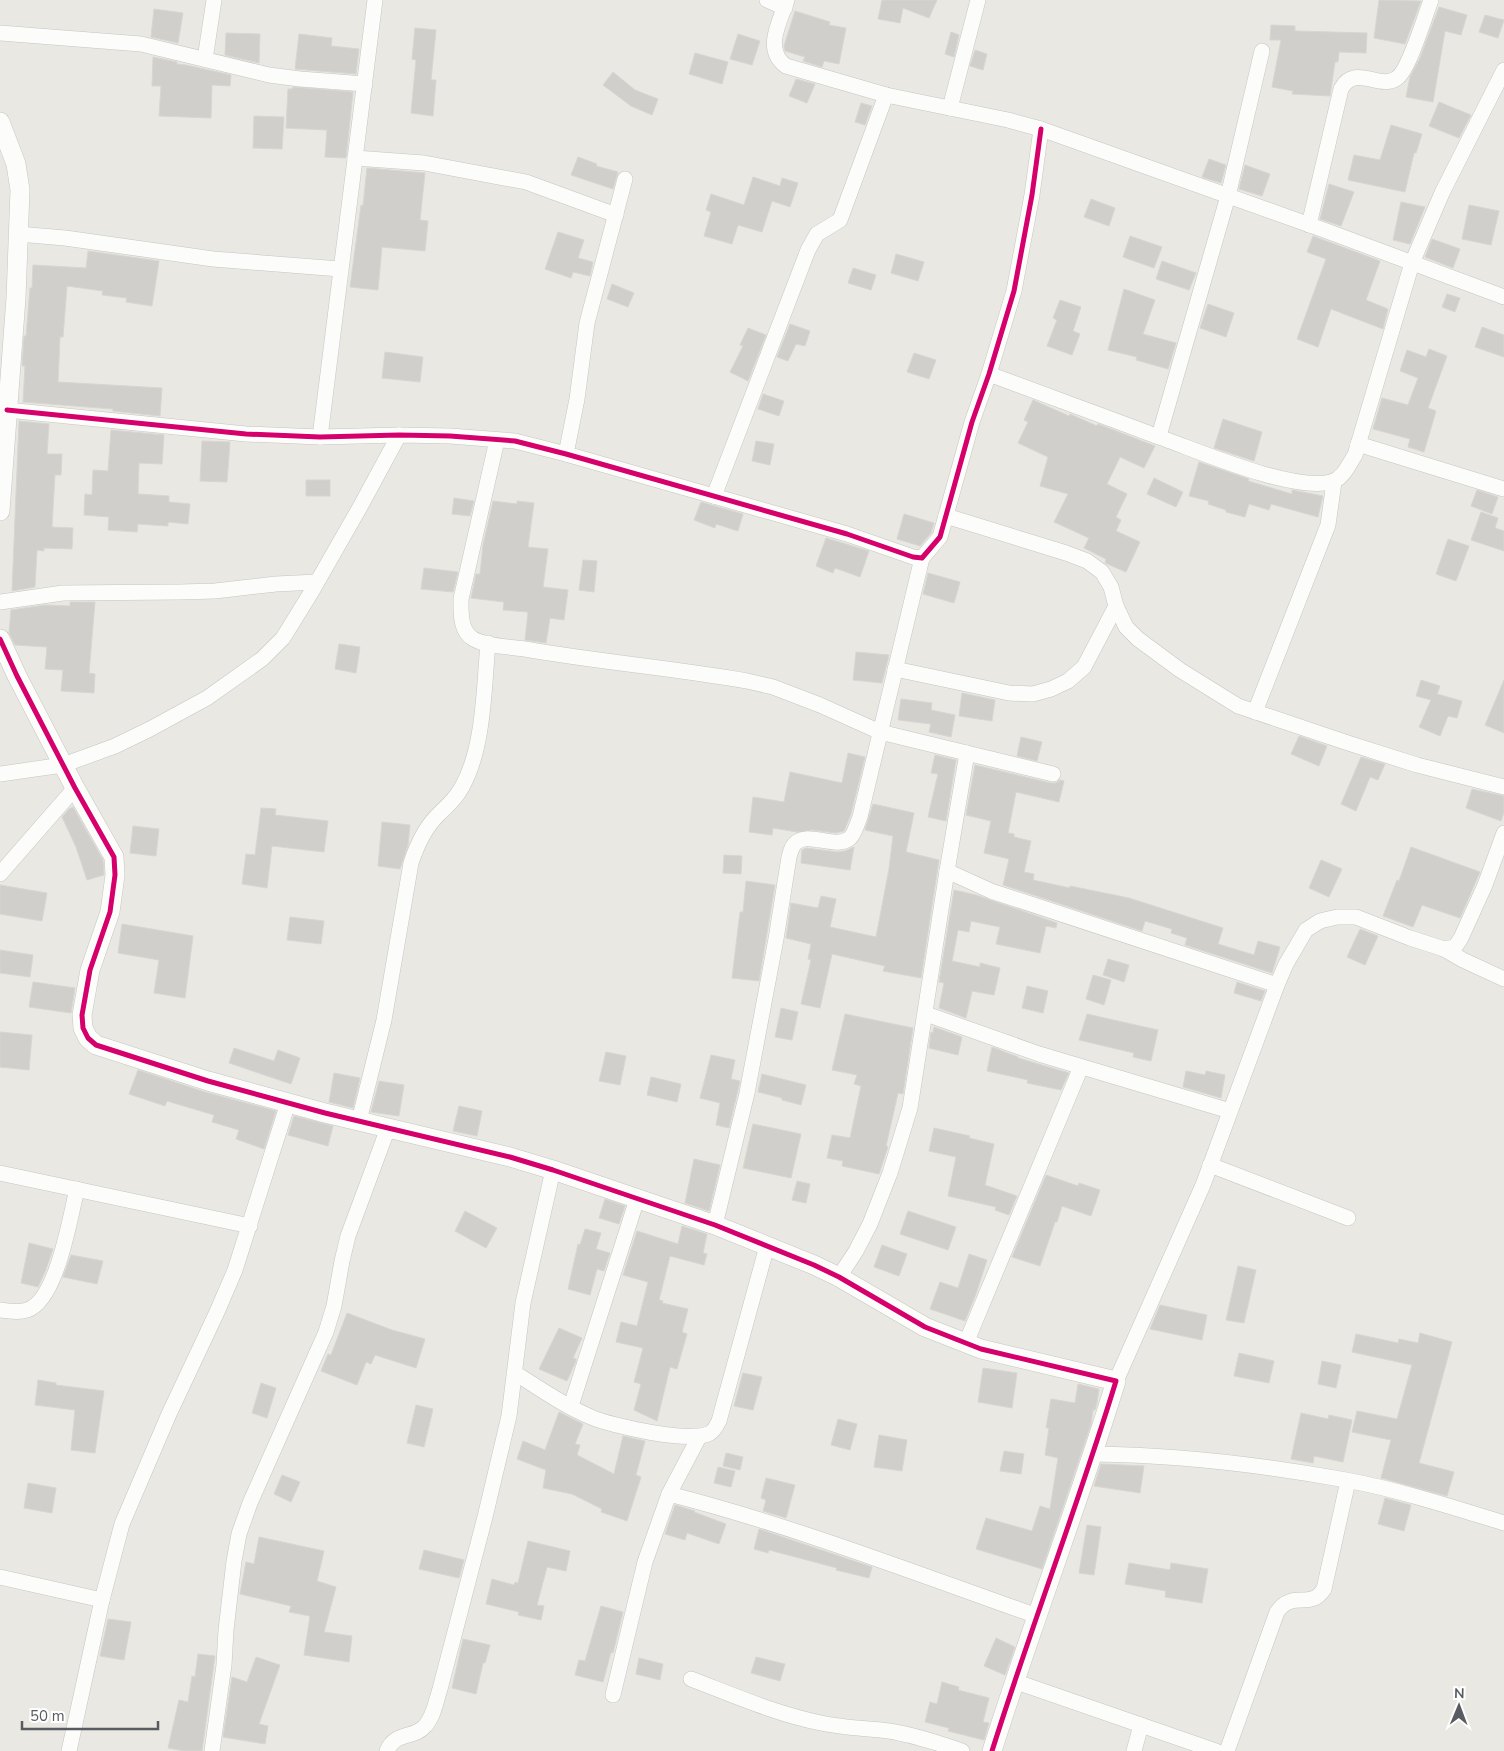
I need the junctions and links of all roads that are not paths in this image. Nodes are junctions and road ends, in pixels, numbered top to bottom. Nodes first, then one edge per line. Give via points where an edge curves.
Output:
1 (214, 0) edge
2 (375, 0) edge
3 (767, 0) edge
4 (978, 0) edge
5 (1431, 0) edge
6 (786, 4) edge
7 (0, 33) edge
8 (1262, 51) dead end
9 (205, 59) junction
10 (1504, 70) edge
11 (365, 84) junction
12 (886, 96) junction
13 (950, 108) junction
14 (0, 122) edge
15 (1041, 129) junction
16 (356, 158) junction
17 (626, 179) dead end
18 (1228, 196) junction
19 (616, 215) junction
20 (1309, 225) junction
21 (18, 234) junction
22 (1412, 263) junction
23 (340, 269) junction
24 (1504, 297) edge
25 (5, 366) edge
26 (989, 374) junction
27 (8, 410) junction
28 (399, 435) junction
29 (1159, 436) junction
30 (320, 437) junction
31 (498, 440) junction
32 (1358, 444) junction
33 (566, 454) junction
34 (2, 462) edge
35 (1334, 482) junction
36 (1504, 489) edge
37 (714, 496) junction
38 (0, 511) edge
39 (946, 516) junction
40 (922, 558) junction
41 (317, 582) junction
42 (0, 602) edge
43 (1116, 606) junction
44 (0, 639) edge
45 (488, 643) junction
46 (895, 669) junction
47 (1255, 712) junction
48 (880, 732) junction
49 (967, 753) junction
50 (63, 765) junction
51 (0, 774) edge
52 (1053, 774) dead end
53 (1504, 787) edge
54 (75, 788) junction
55 (1504, 833) edge
56 (947, 871) junction
57 (0, 874) edge
58 (1444, 950) junction
59 (1504, 979) edge
60 (1278, 985) junction
61 (926, 1014) junction
62 (1081, 1067) junction
63 (288, 1103) junction
64 (1230, 1111) junction
65 (359, 1121) junction
66 (388, 1128) junction
67 (1210, 1165) junction
68 (553, 1170) junction
69 (0, 1173) edge
70 (77, 1189) junction
71 (636, 1199) junction
72 (1348, 1218) dead end
73 (716, 1225) junction
74 (250, 1226) junction
75 (767, 1246) junction
76 (839, 1277) junction
77 (0, 1310) edge
78 (966, 1343) junction
79 (515, 1373) junction
80 (1116, 1380) junction
81 (571, 1406) junction
82 (699, 1437) junction
83 (1094, 1454) junction
84 (1348, 1481) junction
85 (669, 1494) junction
86 (1504, 1523) edge
87 (0, 1577) edge
88 (102, 1600) junction
89 (1037, 1616) junction
90 (691, 1679) dead end
91 (1014, 1681) junction
92 (613, 1695) dead end
93 (1141, 1725) junction
94 (69, 1751) edge
95 (212, 1751) edge
96 (388, 1751) edge
97 (962, 1751) edge
98 (992, 1751) edge
99 (1134, 1751) edge
100 (1216, 1751) edge
101 (1227, 1751) edge

1 - 9 street
2 - 11 street
3 - 6 street
4 - 13 street
5 - 20 street via 1406,67 1397,79 1351,78 1341,89
6 - 12 street via 775,33 775,54 779,61 786,66
7 - 9 street via 141,44
8 - 18 street
9 - 11 street via 268,75
10 - 22 street via 1442,192
11 - 16 street
12 - 13 street
12 - 37 street via 840,220 817,234 808,250
13 - 15 street
14 - 21 street via 19,181
15 - 18 street
15 - 26 street via 1014,290
16 - 19 street via 424,163 526,182
16 - 23 street
17 - 19 street
18 - 20 street
18 - 29 street
19 - 33 street via 587,323
20 - 22 street
21 - 23 street via 213,259
21 - 25 street
22 - 24 street
22 - 32 street
23 - 30 street
25 - 27 street
26 - 29 street
26 - 39 street
27 - 30 street via 218,431
27 - 34 street
28 - 30 street
28 - 31 street
28 - 41 street
29 - 35 street via 1281,478 1304,483
31 - 33 street
31 - 45 street via 461,600 464,629 473,638
32 - 35 street via 1345,472
32 - 36 street
33 - 37 street
34 - 38 street
35 - 47 street via 1328,525
37 - 40 street
39 - 40 street via 940,537
39 - 43 street via 1087,562 1102,572 1111,587
40 - 46 street
41 - 42 street via 215,591 63,592
41 - 50 street via 283,638 234,680 150,729
43 - 46 street via 1084,667 1068,681 1051,689 1033,694 1009,693
43 - 47 street via 1126,627 1138,639 1238,706
44 - 50 street
45 - 48 street via 747,681 820,705
45 - 65 street via 480,728 472,760 460,791 418,841 411,862 384,1020
46 - 48 street
47 - 53 street via 1409,762
48 - 49 street
48 - 73 street via 860,817 851,837 837,842 799,841 789,857 747,1093
49 - 52 street
49 - 56 street
50 - 51 street
50 - 54 street
54 - 57 street
54 - 63 street via 114,857 115,875 110,912 84,997 83,1028 88,1038 96,1045 208,1082
55 - 58 street via 1461,938 1455,947
56 - 60 street via 990,891
56 - 61 street
58 - 59 street
58 - 60 street via 1356,917 1337,917 1320,921 1306,930
60 - 64 street
61 - 62 street
61 - 76 street via 910,1108 890,1173 870,1224
62 - 64 street
62 - 78 street
63 - 65 street
63 - 74 street
64 - 67 street
65 - 66 street
66 - 68 street
66 - 95 street via 348,1236 326,1332 239,1534
67 - 72 street
67 - 80 street
68 - 71 street
68 - 79 street via 523,1303
69 - 70 street
70 - 74 street
70 - 77 street via 57,1268 48,1290 38,1303 27,1310
71 - 73 street
71 - 81 street
73 - 75 street
74 - 88 street via 217,1312 122,1524
75 - 76 street
75 - 82 street via 719,1421 711,1433
76 - 78 street via 925,1327
78 - 80 street
79 - 81 street
79 - 96 street via 509,1416 488,1508 432,1714 426,1726 417,1733 396,1739
80 - 83 street
81 - 82 street via 612,1425
82 - 85 street
83 - 84 street via 1221,1462
83 - 89 street
84 - 86 street
84 - 101 street via 1324,1590 1319,1598 1290,1601 1277,1612
85 - 89 street via 789,1529
85 - 92 street via 645,1562
87 - 88 street
88 - 94 street
89 - 91 street
90 - 97 street via 755,1704 819,1723 890,1731
91 - 93 street
91 - 98 street
93 - 99 street
93 - 100 street

